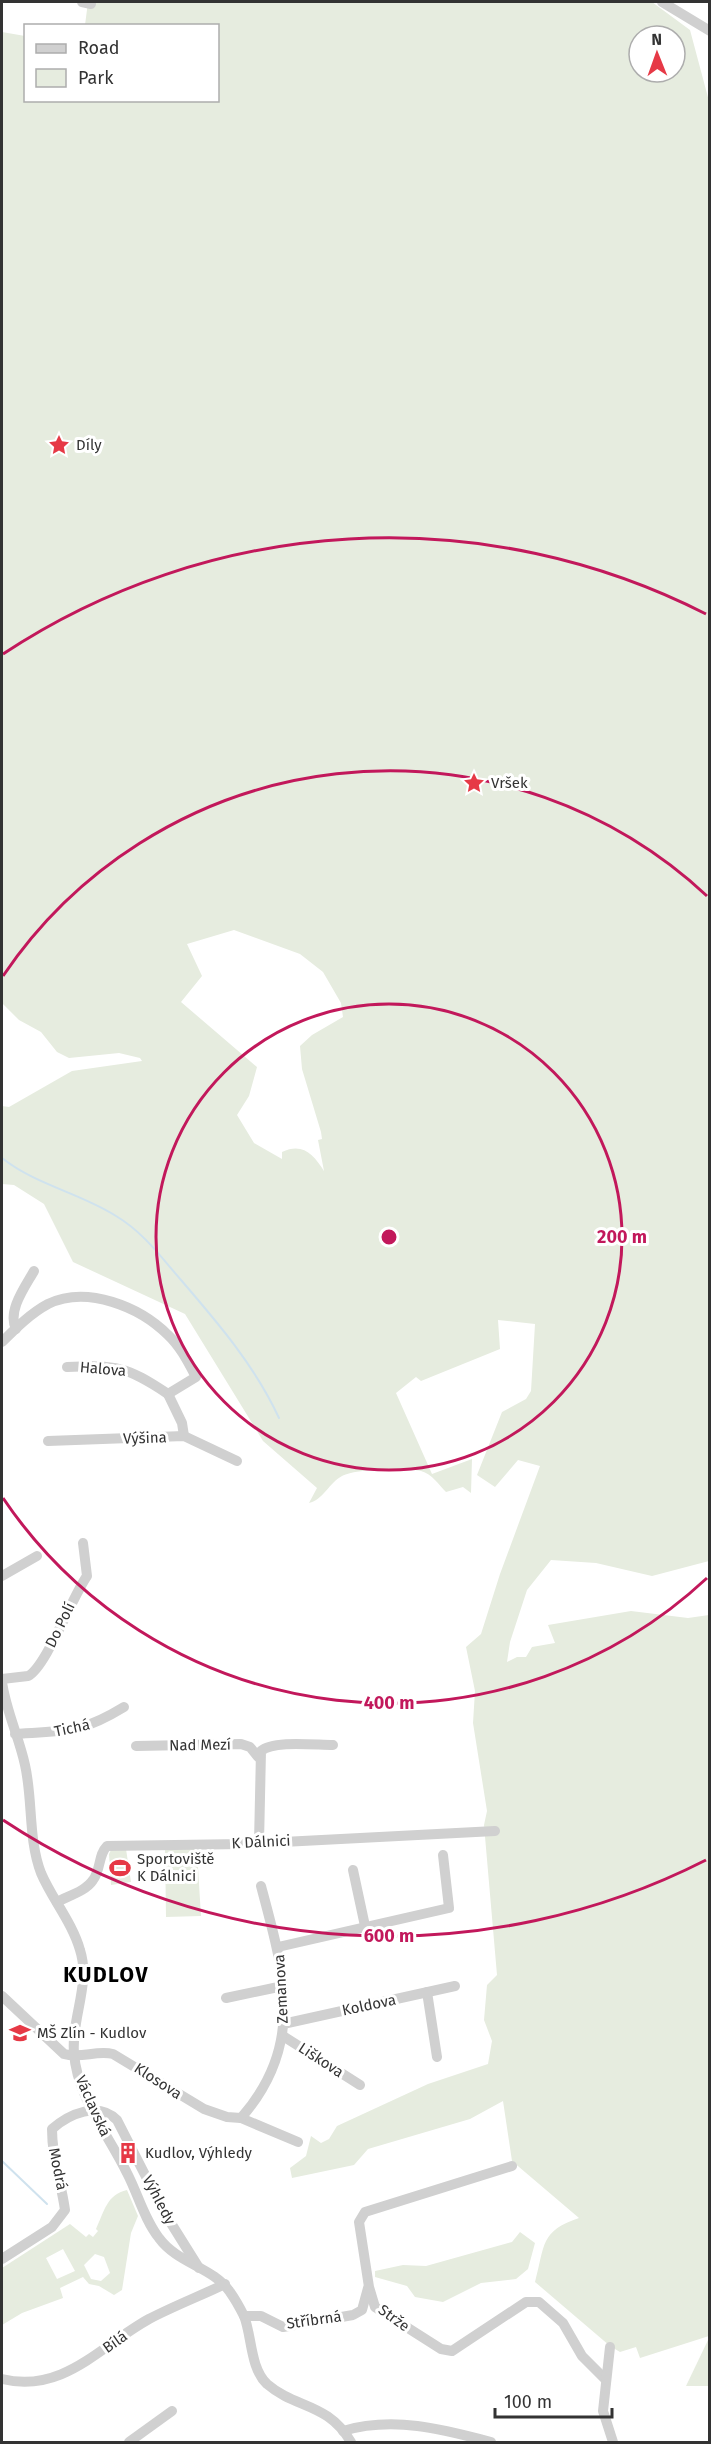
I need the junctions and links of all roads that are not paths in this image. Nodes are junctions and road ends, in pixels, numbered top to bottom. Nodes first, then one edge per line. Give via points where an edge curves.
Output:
1 (662, 2) edge
2 (710, 31) edge
3 (34, 1272) dead end
4 (16, 1329) junction
5 (2, 1342) edge
6 (67, 1367) dead end
7 (168, 1394) junction
8 (184, 1436) junction
9 (48, 1442) dead end
10 (237, 1461) dead end
11 (83, 1543) dead end
12 (36, 1556) dead end
13 (2, 1576) edge
14 (2, 1681) edge
15 (124, 1707) dead end
16 (15, 1734) junction
17 (333, 1745) dead end
18 (136, 1746) dead end
19 (258, 1757) junction
20 (495, 1831) dead end
21 (259, 1843) junction
22 (443, 1855) dead end
23 (353, 1870) dead end
24 (261, 1886) dead end
25 (57, 1902) junction
26 (365, 1926) junction
27 (278, 1947) junction
28 (283, 1986) junction
29 (455, 1986) dead end
30 (427, 1992) junction
31 (2, 1996) edge
32 (226, 1998) dead end
33 (283, 2024) junction
34 (283, 2036) junction
35 (74, 2056) junction
36 (437, 2057) dead end
37 (360, 2085) dead end
38 (93, 2111) junction
39 (241, 2118) junction
40 (298, 2142) dead end
41 (512, 2166) dead end
42 (2, 2259) edge
43 (201, 2270) junction
44 (225, 2284) junction
45 (369, 2287) junction
46 (244, 2316) junction
47 (610, 2347) dead end
48 (2, 2379) edge
49 (606, 2380) junction
50 (172, 2411) dead end
51 (343, 2431) junction
52 (129, 2442) edge
53 (351, 2442) edge
54 (491, 2442) edge
55 (613, 2442) edge

1 - 2 street
3 - 4 street via 13,1316
4 - 5 street
4 - 7 street via 46,1305 68,1297 94,1298 138,1313 169,1335 196,1377
6 - 7 street, Halova via 131,1371
7 - 8 street
8 - 9 street, Výšina
8 - 10 street, Výšina
11 - 14 street, Do Polí via 87,1576 40,1664 28,1677
12 - 13 street
14 - 16 street, Václavská
15 - 16 street, Tichá via 80,1730
16 - 25 street, Václavská via 26,1766 36,1855
17 - 19 street via 266,1746
18 - 19 street, Nad Mezí via 241,1744 250,1747
19 - 21 street
20 - 21 street, K Dálnici
21 - 25 street, K Dálnici via 107,1846 89,1886
22 - 26 street via 449,1908
23 - 26 street
24 - 27 street, Zemanova
25 - 35 street, Václavská via 82,1959
26 - 27 street
27 - 28 street, Zemanova
28 - 32 street
28 - 33 street, Zemanova
29 - 30 street, Koldova
30 - 33 street, Koldova
30 - 36 street
31 - 35 street via 54,2047
33 - 34 street, Zemanova
34 - 37 street, Liškova
34 - 39 street, Zemanova via 275,2066
35 - 38 street, Václavská
35 - 39 street, Klosova via 113,2054 204,2109
38 - 42 street, Modrá via 66,2117 52,2129 52,2154 65,2210 52,2227
38 - 43 street, Václavská via 155,2234 172,2252
38 - 43 street, Výhledy via 106,2111 117,2120 164,2212
39 - 40 street, Klosova
41 - 45 street, Strže via 365,2212 359,2223
43 - 44 street, Václavská
44 - 46 street, Václavská
44 - 48 street, Bílá via 150,2319 57,2378 31,2382
45 - 46 street, Stříbrná via 362,2310 353,2315 284,2326 261,2316
45 - 49 street, Strže via 377,2309 447,2351 457,2350 526,2302 539,2302 563,2323 582,2356
46 - 51 street, Václavská via 263,2380 277,2391 326,2414
47 - 49 street
49 - 55 street via 604,2418
50 - 52 street
51 - 53 street, Václavská
51 - 54 street via 368,2425 418,2425

